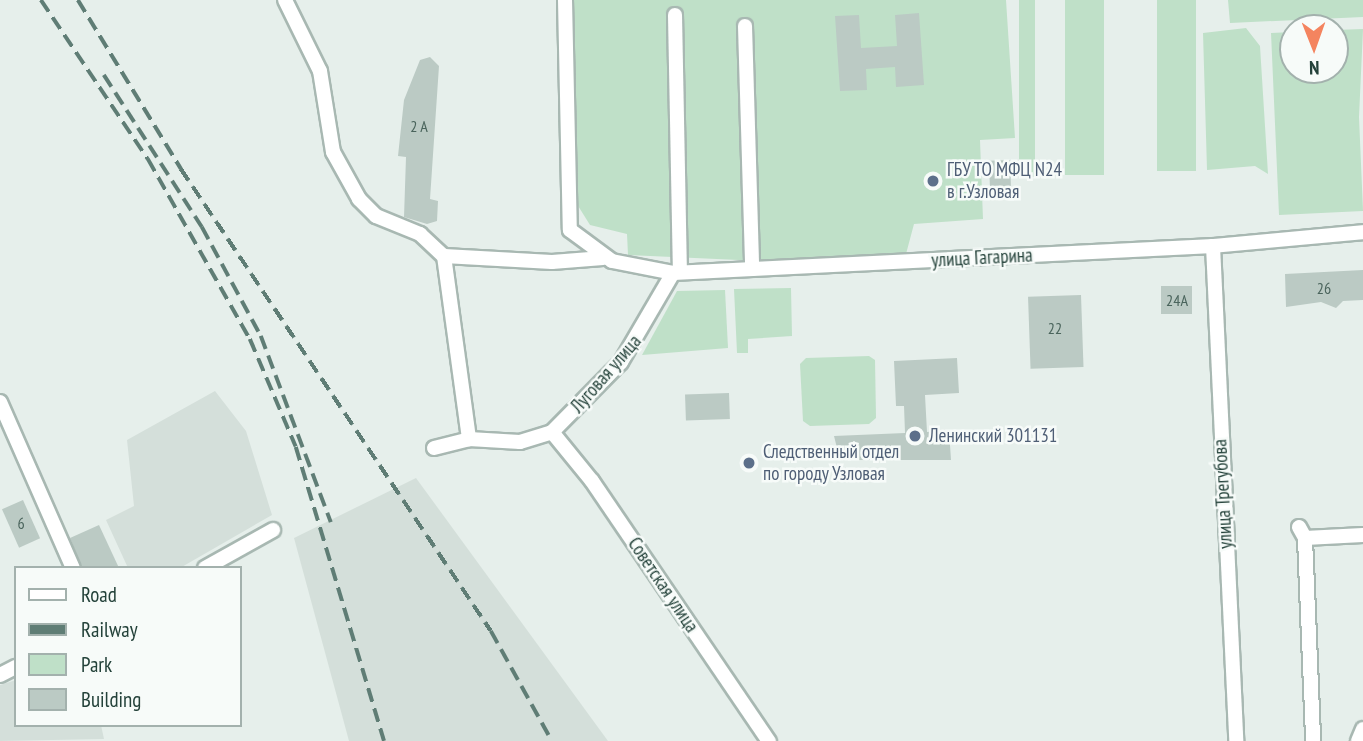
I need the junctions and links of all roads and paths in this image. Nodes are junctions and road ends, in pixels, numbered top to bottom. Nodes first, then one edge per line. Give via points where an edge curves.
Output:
1 (285, 0) edge
2 (565, 0) edge
3 (675, 16) dead end
4 (745, 26) dead end
5 (1363, 232) edge
6 (1213, 246) junction
7 (443, 256) junction
8 (603, 258) junction
9 (752, 269) junction
10 (677, 272) junction
11 (0, 402) edge
12 (552, 432) junction
13 (469, 439) junction
14 (434, 448) dead end
15 (273, 530) dead end
16 (1363, 535) edge
17 (72, 566) edge
18 (209, 566) edge
19 (1363, 729) edge
20 (769, 741) edge
21 (1236, 741) edge
22 (1313, 741) edge
23 (1358, 741) edge

1 - 7 street via 320,71 333,152 359,199 376,216 421,234
2 - 8 street via 570,230
3 - 10 street
4 - 9 street
5 - 6 street, улица Гагарина
6 - 9 street, улица Гагарина
6 - 21 street, улица Трегубова
7 - 8 street via 552,262
7 - 13 street
8 - 10 street, улица Гагарина
9 - 10 street, улица Гагарина
10 - 12 street, Луговая улица via 621,362
11 - 17 street
12 - 13 street via 520,442
12 - 20 street, Советская улица via 592,481
13 - 14 street
15 - 18 street
16 - 22 street via 1302,533
19 - 23 street

